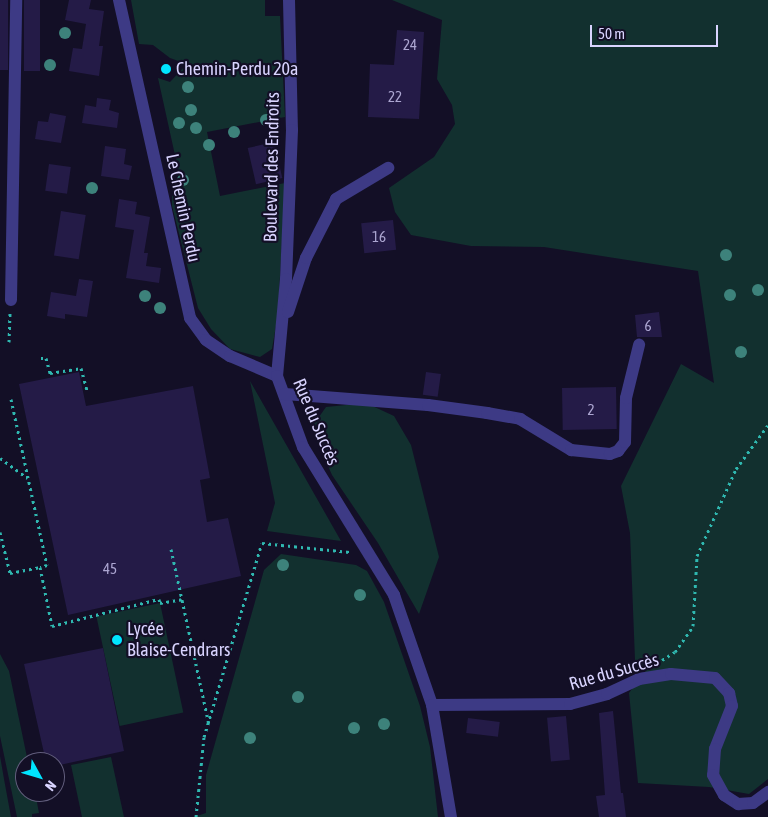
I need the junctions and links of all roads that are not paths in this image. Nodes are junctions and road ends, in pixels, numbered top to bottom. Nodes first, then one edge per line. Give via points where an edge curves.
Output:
1 (16, 0) edge
2 (119, 0) edge
3 (289, 0) edge
4 (388, 168) dead end
5 (11, 300) road end
6 (281, 336) junction
7 (639, 345) dead end
8 (277, 376) junction
9 (285, 394) junction
10 (432, 705) junction
11 (768, 792) edge
12 (451, 817) edge

1 - 5 street
2 - 8 street, Le Chemin Perdu via 190,318 206,340 230,356
3 - 6 street, Boulevard des Endroits via 292,130
4 - 6 street via 336,199 306,258
6 - 8 street, Rue du Succès
7 - 9 street via 626,398 625,442 618,451 610,454 571,450 520,419 495,414 428,405
8 - 9 street, Rue du Succès
9 - 10 street, Rue du Succès via 303,447 394,595
10 - 11 street, Rue du Succès via 570,704 607,694 639,679 671,674 715,678 729,693 732,706 714,749 713,775 724,795 738,804 753,803
10 - 12 street, Rue du Succès

